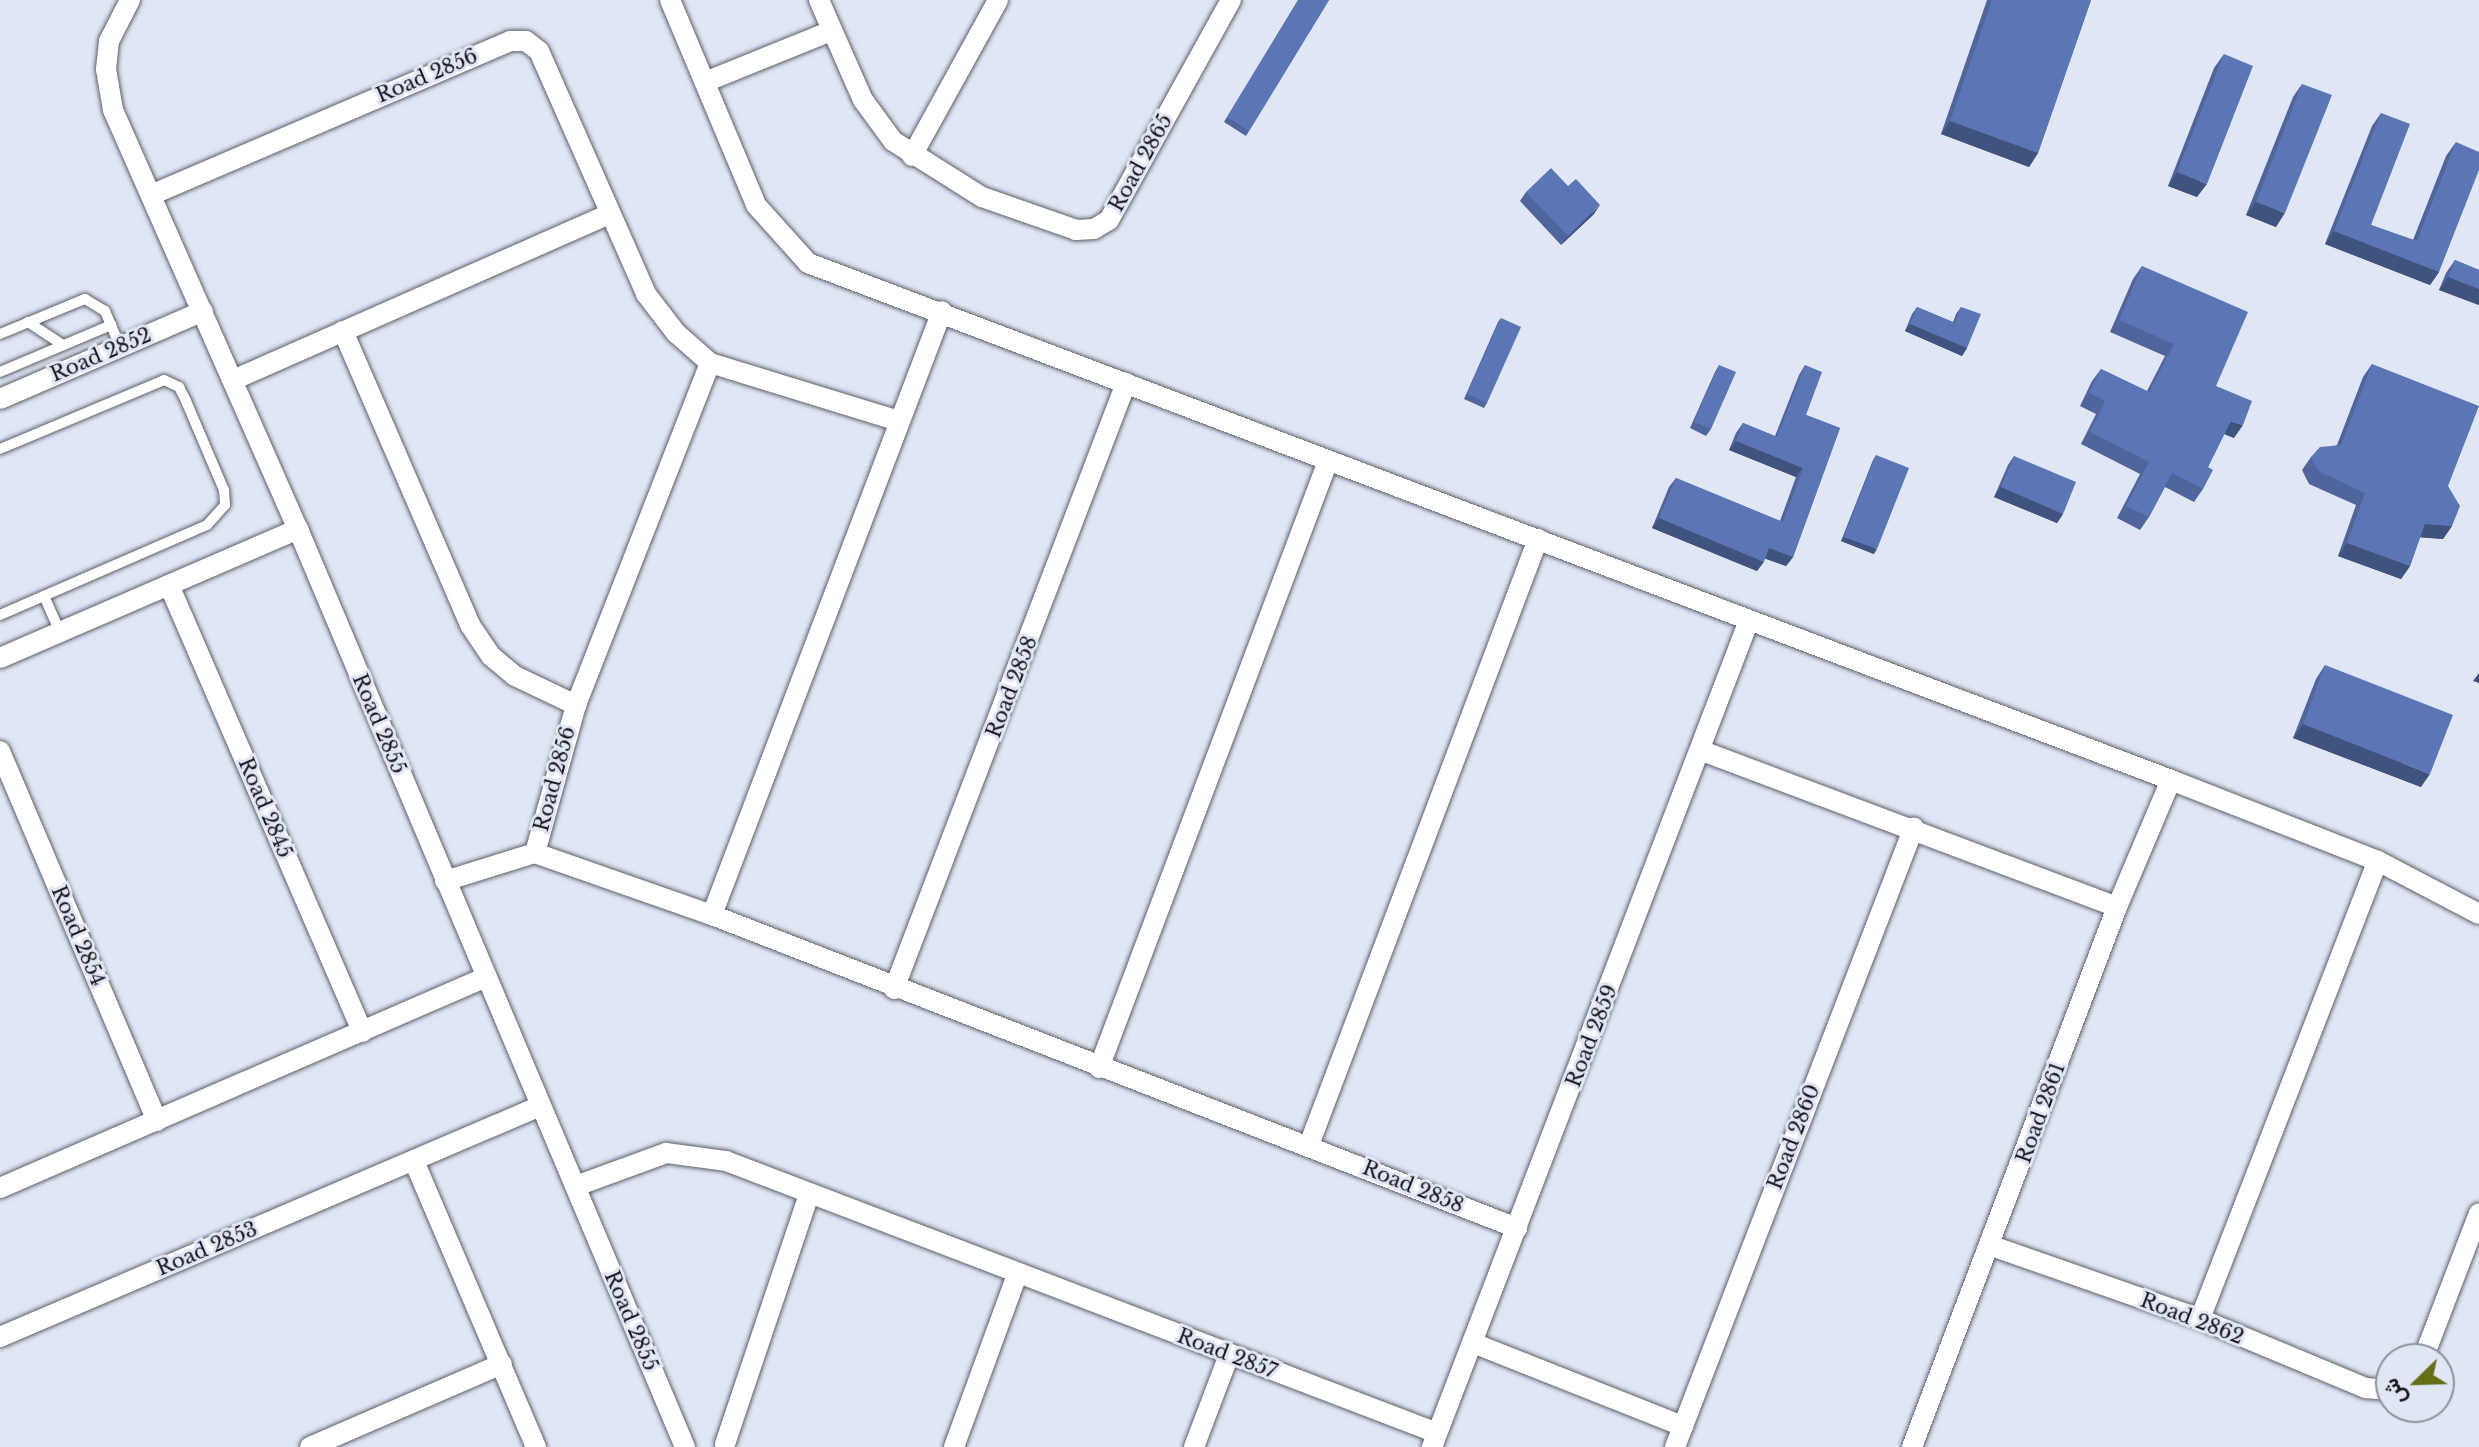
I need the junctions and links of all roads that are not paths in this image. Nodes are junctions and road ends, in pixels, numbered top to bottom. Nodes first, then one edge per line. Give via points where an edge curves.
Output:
1 (130, 0) edge
2 (670, 0) edge
3 (819, 0) edge
4 (998, 0) edge
5 (1231, 0) edge
6 (831, 31) junction
7 (705, 82) junction
8 (912, 156) junction
9 (151, 195) junction
10 (609, 214) junction
11 (203, 311) junction
12 (942, 311) junction
13 (28, 322) junction
14 (111, 325) junction
15 (343, 331) junction
16 (0, 334) edge
17 (63, 345) junction
18 (120, 347) junction
19 (710, 363) junction
20 (0, 372) edge
21 (233, 380) junction
22 (1126, 383) junction
23 (0, 399) edge
24 (899, 421) junction
25 (0, 449) edge
26 (1328, 461) junction
27 (298, 529) junction
28 (1538, 539) junction
29 (169, 585) junction
30 (44, 596) junction
31 (0, 615) edge
32 (1748, 623) junction
33 (60, 632) junction
34 (0, 658) edge
35 (576, 705) junction
36 (0, 751) edge
37 (1702, 751) junction
38 (2171, 780) junction
39 (1914, 827) junction
40 (535, 853) junction
41 (2378, 861) junction
42 (445, 881) junction
43 (2117, 907) junction
44 (2478, 913) edge
45 (712, 915) junction
46 (484, 978) junction
47 (894, 989) junction
48 (362, 1032) junction
49 (1099, 1068) junction
50 (538, 1107) junction
51 (157, 1121) junction
52 (1309, 1145) junction
53 (414, 1161) junction
54 (576, 1186) junction
55 (0, 1188) edge
56 (809, 1195) junction
57 (2479, 1213) edge
58 (1517, 1228) junction
59 (1992, 1246) junction
60 (1017, 1275) junction
61 (2200, 1319) junction
62 (0, 1337) edge
63 (1473, 1343) junction
64 (2429, 1343) edge
65 (1229, 1355) junction
66 (502, 1364) junction
67 (2375, 1389) edge
68 (1683, 1426) junction
69 (1434, 1440) edge
70 (725, 1444) dead end
71 (310, 1447) edge
72 (536, 1447) edge
73 (685, 1447) edge
74 (954, 1447) edge
75 (1194, 1447) edge
76 (1675, 1447) edge
77 (1912, 1447) edge

1 - 9 street, Road 2855 via 109,41 106,69 113,110
2 - 7 street
3 - 6 street, Road 2865
4 - 8 street
5 - 8 street, Road 2865 via 1109,220 1094,229 1076,230 982,197
6 - 7 street
6 - 8 street, Road 2865 via 863,100 893,141
7 - 12 street via 756,205 808,263 845,282
9 - 10 street, Road 2856 via 510,41 526,41 539,51
9 - 11 street, Road 2855
10 - 15 street
10 - 19 street, Road 2856 via 646,294 676,333
11 - 18 street, Road 2852
11 - 21 street, Road 2855
12 - 22 street
12 - 24 street
13 - 14 lane via 85,299 100,304
13 - 16 lane
13 - 17 lane
14 - 17 lane
14 - 18 lane
15 - 21 street
15 - 35 street, Road 2856 via 470,625 491,656 515,676
17 - 20 lane
18 - 23 street, Road 2852
19 - 24 street, Road 2856
19 - 35 street, Road 2856
21 - 27 street, Road 2855
22 - 26 street
22 - 47 street, Road 2858
24 - 45 street
25 - 30 lane via 164,380 179,387 224,490 219,518
26 - 28 street
26 - 49 street
27 - 29 street
27 - 42 street, Road 2855
28 - 32 street
28 - 52 street
29 - 33 street
29 - 48 street, Road 2845
30 - 31 lane
30 - 33 lane
32 - 37 street, Road 2859
32 - 38 street
33 - 34 street
35 - 40 street, Road 2856
36 - 51 street, Road 2854
37 - 39 street
37 - 58 street, Road 2859
38 - 41 street
38 - 43 street, Road 2861
39 - 43 street
39 - 68 street, Road 2860
40 - 42 street
40 - 45 street, Road 2858
41 - 44 street
41 - 61 street
42 - 46 street, Road 2855
43 - 59 street, Road 2861
45 - 47 street, Road 2858
46 - 48 street
46 - 50 street, Road 2855
47 - 49 street, Road 2858
48 - 51 street
49 - 52 street, Road 2858
50 - 53 street, Road 2853
50 - 54 street, Road 2855
51 - 55 street
52 - 58 street, Road 2858
53 - 62 street, Road 2853
53 - 66 street
54 - 56 street, Road 2857 via 666,1153 697,1154
54 - 73 street, Road 2855
56 - 60 street, Road 2857
56 - 70 street
57 - 64 street
58 - 63 street, Road 2859
59 - 61 street, Road 2862
59 - 77 street, Road 2861
60 - 65 street, Road 2857
60 - 74 street
61 - 67 street, Road 2862
63 - 68 street
63 - 69 street, Road 2859
65 - 69 street, Road 2857
65 - 75 street
66 - 71 street
66 - 72 street
68 - 76 street, Road 2860

